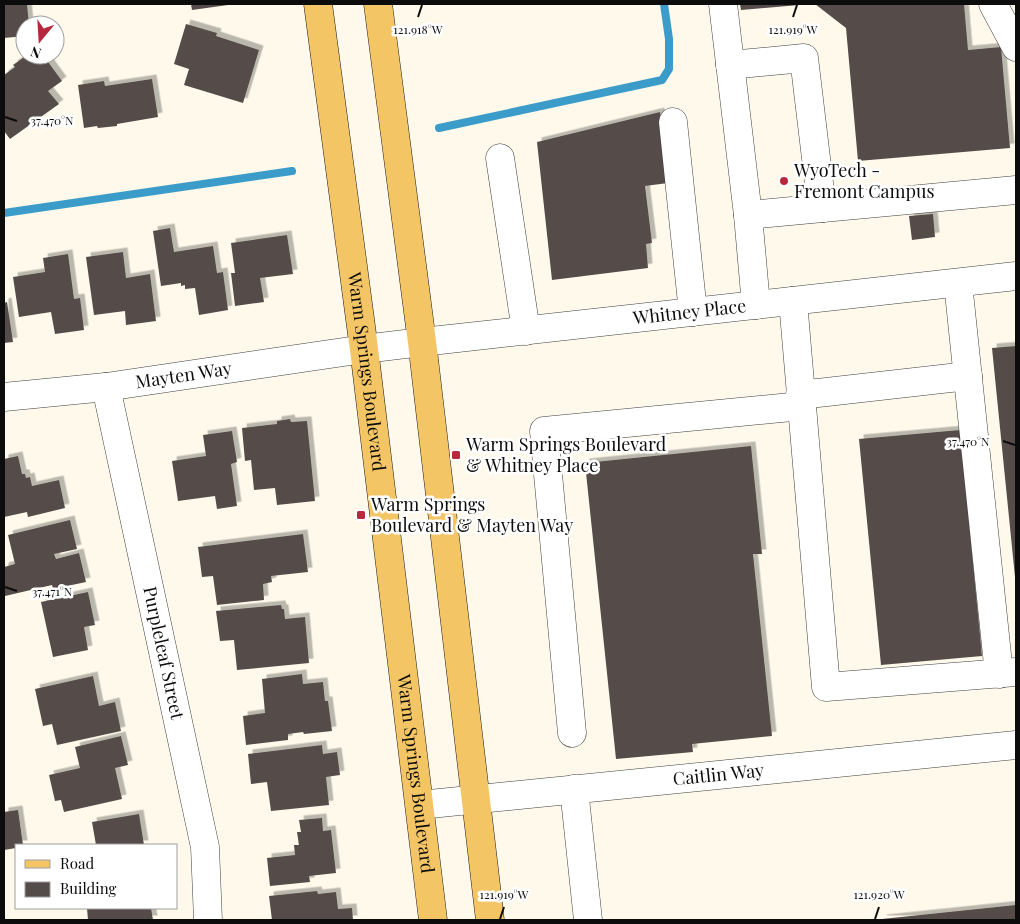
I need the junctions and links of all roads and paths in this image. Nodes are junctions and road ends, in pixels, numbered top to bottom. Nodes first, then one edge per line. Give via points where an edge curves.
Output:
1 (318, 4) edge
2 (378, 4) edge
3 (723, 4) edge
4 (993, 4) edge
5 (1016, 47) edge
6 (730, 65) junction
7 (673, 122) dead end
8 (500, 158) dead end
9 (1016, 190) edge
10 (822, 208) junction
11 (748, 215) junction
12 (1016, 276) edge
13 (958, 283) junction
14 (792, 301) junction
15 (756, 305) junction
16 (693, 312) junction
17 (526, 331) junction
18 (422, 342) junction
19 (364, 349) junction
20 (968, 376) junction
21 (106, 387) junction
22 (4, 397) edge
23 (801, 400) junction
24 (1008, 673) edge
25 (572, 733) dead end
26 (1016, 746) edge
27 (574, 790) junction
28 (476, 799) junction
29 (420, 805) junction
30 (208, 920) edge
31 (433, 920) edge
32 (490, 920) edge
33 (588, 920) edge

1 - 19 main road, Warm Springs Boulevard
2 - 18 main road
3 - 6 street
4 - 5 street
6 - 10 street via 804,58
6 - 11 street
7 - 16 street
8 - 17 street
9 - 10 street
10 - 11 street
11 - 15 street
12 - 13 street, Whitney Place
13 - 14 street, Whitney Place
13 - 20 street
14 - 15 street, Whitney Place
14 - 23 street
15 - 16 street, Whitney Place
16 - 17 street, Whitney Place
17 - 18 street, Whitney Place
18 - 19 street, Whitney Place
18 - 28 main road
19 - 21 street, Mayten Way
19 - 29 main road, Warm Springs Boulevard
20 - 23 street
20 - 24 street
21 - 22 street, Mayten Way
21 - 30 street, Purpleleaf Street via 205,846
23 - 24 street via 826,688
23 - 25 street via 544,431
26 - 27 street, Caitlin Way
27 - 28 street, Caitlin Way
27 - 33 street
28 - 29 street, Caitlin Way
28 - 32 main road
29 - 31 main road, Warm Springs Boulevard

